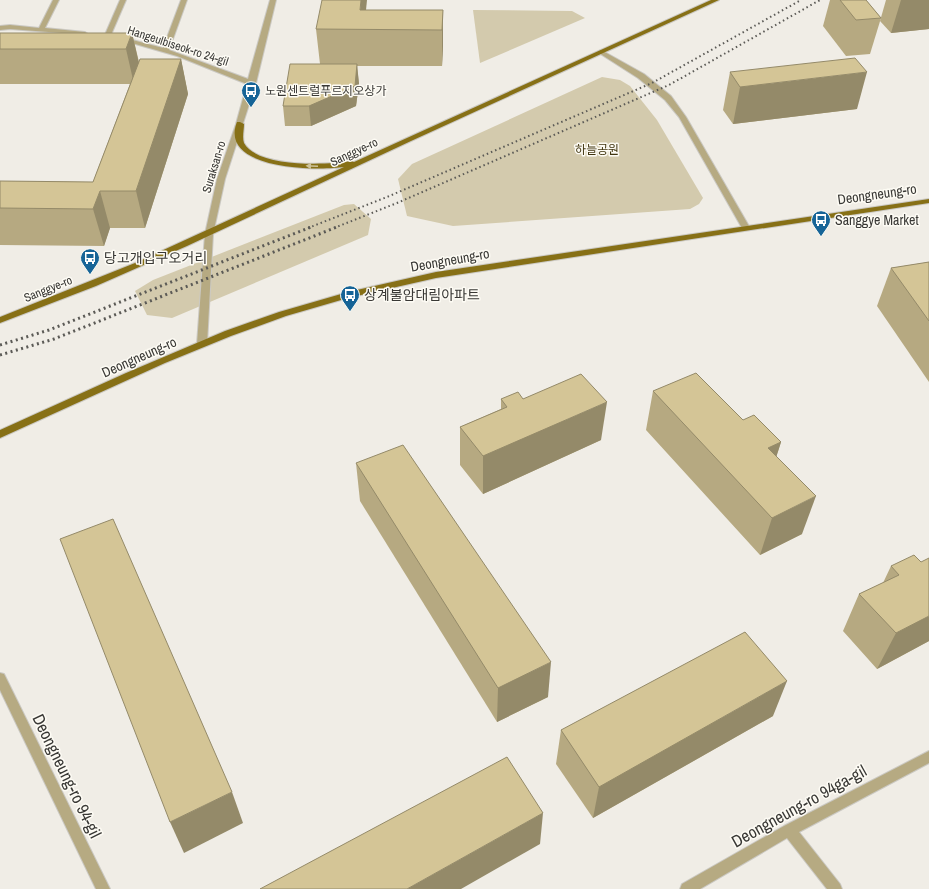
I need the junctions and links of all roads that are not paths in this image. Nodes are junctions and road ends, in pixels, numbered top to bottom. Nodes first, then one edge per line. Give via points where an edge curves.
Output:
1 (56, 0) edge
2 (123, 0) edge
3 (184, 0) edge
4 (273, 0) edge
5 (716, 0) edge
6 (0, 28) edge
7 (40, 30) junction
8 (99, 36) junction
9 (165, 51) junction
10 (601, 52) junction
11 (252, 83) junction
12 (240, 124) junction
13 (365, 160) junction
14 (929, 200) edge
15 (746, 228) junction
16 (209, 234) junction
17 (0, 320) edge
18 (202, 344) junction
19 (0, 434) edge
20 (0, 678) edge
21 (929, 757) edge
22 (789, 830) junction
23 (103, 889) edge
24 (686, 889) edge
25 (835, 889) edge

1 - 7 street
2 - 8 street
3 - 9 street
4 - 11 street, Suraksan-ro
5 - 10 main road, Sanggye-ro
6 - 7 street, Hangeulbiseok-ro 24-gil
7 - 8 street, Hangeulbiseok-ro 24-gil
8 - 9 street, Hangeulbiseok-ro 24-gil via 118,38
9 - 11 street, Hangeulbiseok-ro 24-gil
10 - 13 main road, Sanggye-ro
10 - 15 street via 641,76 668,98 682,117
11 - 12 street, Suraksan-ro
13 -> 12 main road via 316,166 268,161 256,156 242,145 239,140
12 - 16 street, Suraksan-ro via 221,179
13 - 16 main road, Sanggye-ro
14 - 15 main road, Deongneung-ro
15 - 18 main road, Deongneung-ro via 436,275 306,307 260,321
16 - 17 main road, Sanggye-ro via 89,286
16 - 18 street, Suraksan-ro
18 - 19 main road, Deongneung-ro
20 - 23 street, Deongneung-ro 94-gil
21 - 22 street, Deongneung-ro 94ga-gil
22 - 24 street, Deongneung-ro 94ga-gil
22 - 25 street

